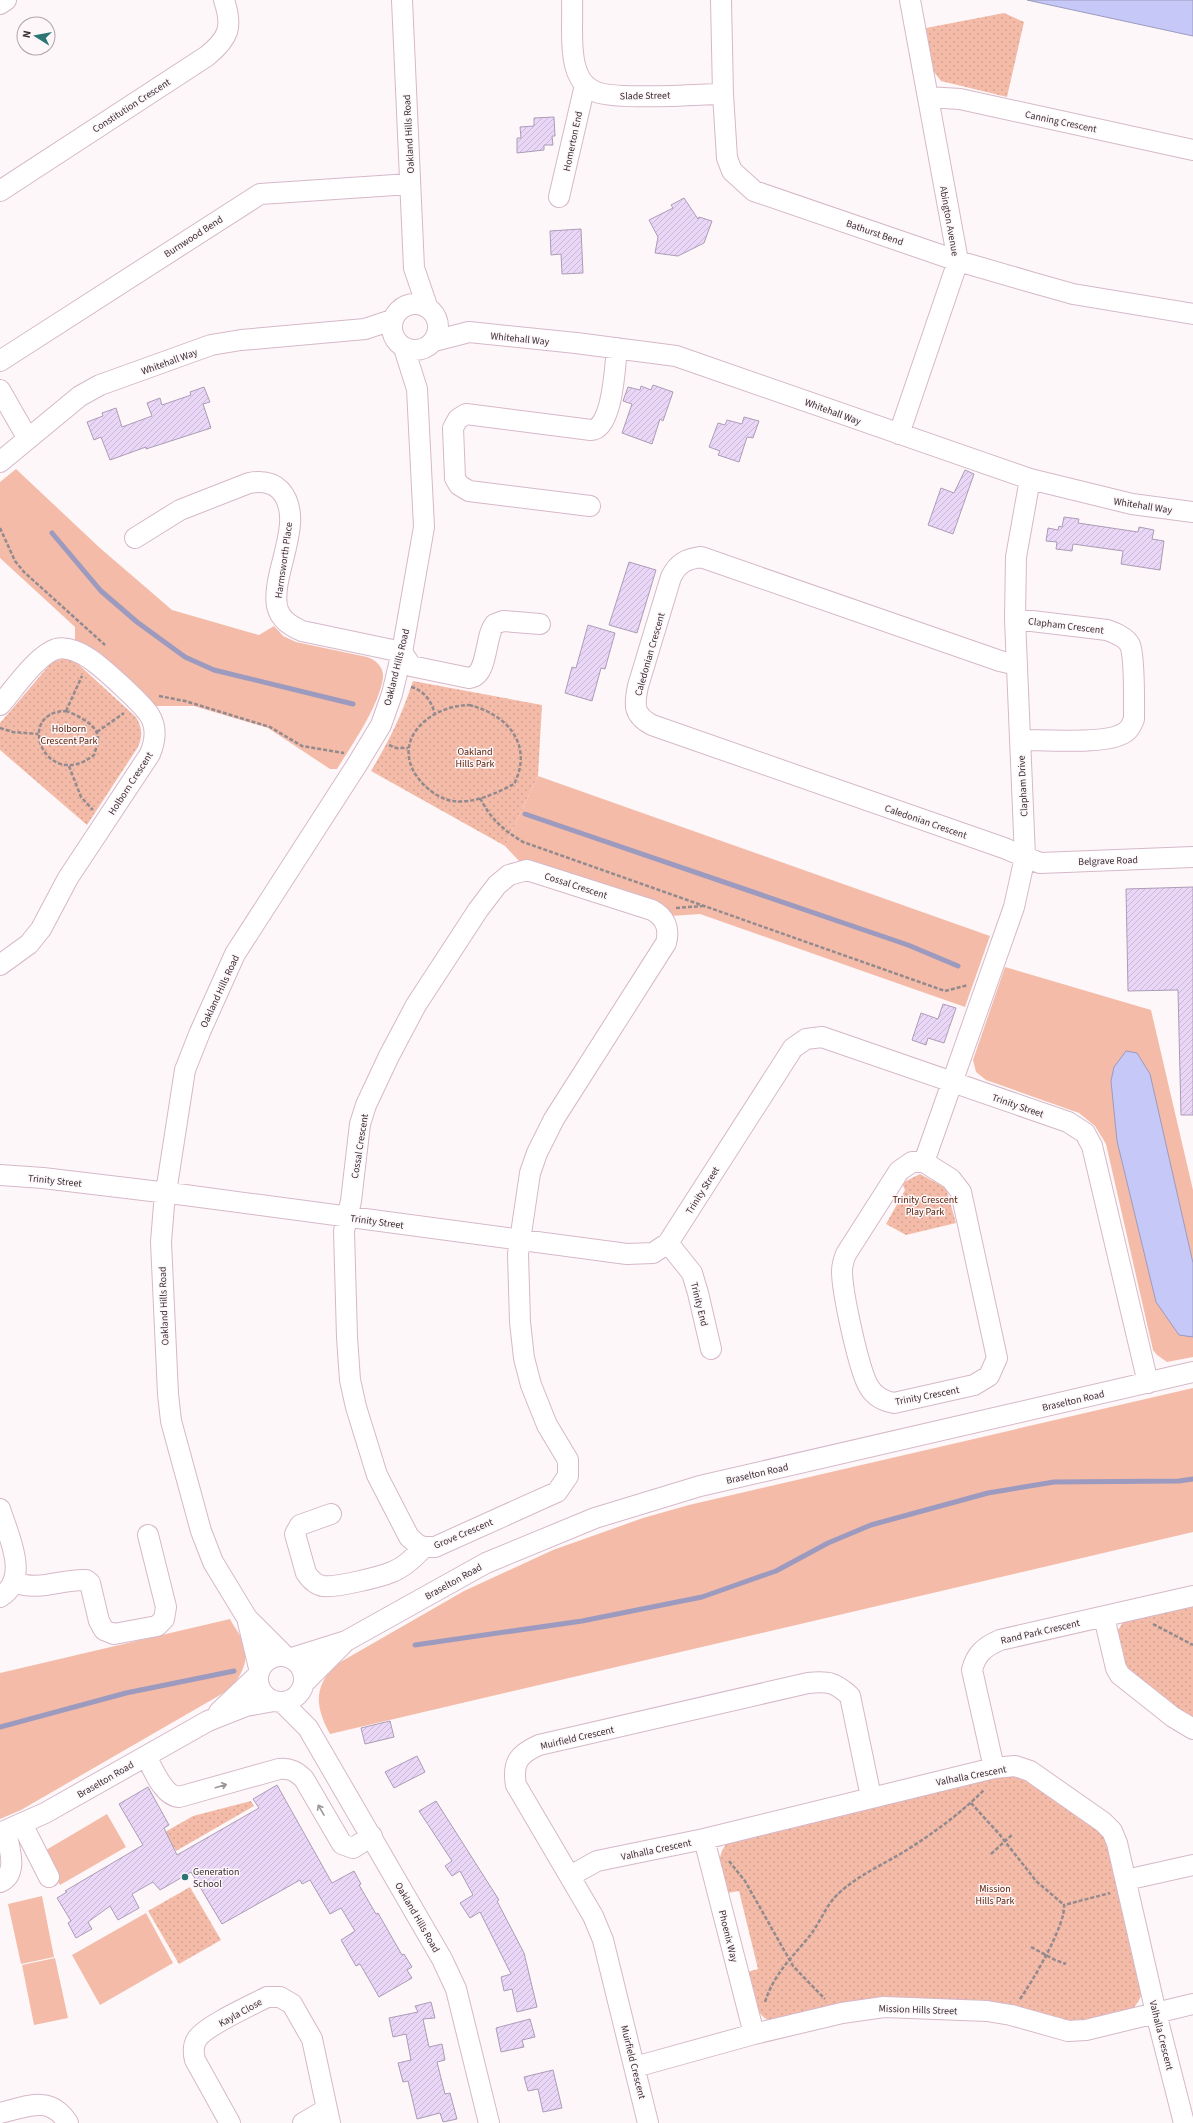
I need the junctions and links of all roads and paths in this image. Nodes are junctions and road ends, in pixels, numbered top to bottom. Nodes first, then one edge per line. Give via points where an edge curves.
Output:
1 (6, 0) edge
2 (224, 0) edge
3 (402, 0) edge
4 (572, 0) edge
5 (721, 0) edge
6 (910, 0) edge
7 (0, 4) edge
8 (585, 85) junction
9 (723, 94) junction
10 (928, 97) junction
11 (1193, 150) edge
12 (410, 184) junction
13 (0, 190) edge
14 (560, 197) dead end
15 (958, 261) junction
16 (414, 268) junction
17 (432, 311) junction
18 (1193, 314) edge
19 (398, 328) junction
20 (469, 332) junction
21 (431, 344) junction
22 (617, 348) junction
23 (0, 361) edge
24 (417, 389) junction
25 (0, 390) edge
26 (899, 434) junction
27 (28, 439) junction
28 (0, 462) edge
29 (1030, 479) junction
30 (590, 506) dead end
31 (1193, 512) edge
32 (0, 528) edge
33 (135, 538) dead end
34 (1015, 619) junction
35 (540, 624) dead end
36 (402, 652) junction
37 (95, 663) junction
38 (1017, 665) junction
39 (395, 682) junction
40 (136, 701) junction
41 (0, 705) edge
42 (66, 711) junction
43 (435, 714) junction
44 (0, 728) edge
45 (97, 732) junction
46 (38, 734) junction
47 (1020, 740) junction
48 (360, 760) junction
49 (69, 766) junction
50 (480, 798) junction
51 (106, 820) junction
52 (1025, 856) junction
53 (1193, 857) edge
54 (0, 965) edge
55 (970, 984) dead end
56 (952, 1082) junction
57 (924, 1162) junction
58 (0, 1176) edge
59 (166, 1193) junction
60 (347, 1218) junction
61 (520, 1240) junction
62 (668, 1243) junction
63 (711, 1349) dead end
64 (1193, 1372) edge
65 (1148, 1383) junction
66 (0, 1509) edge
67 (331, 1514) dead end
68 (148, 1536) dead end
69 (424, 1547) junction
70 (14, 1582) junction
71 (0, 1596) edge
72 (1193, 1596) edge
73 (1138, 1608) junction
74 (1104, 1617) junction
75 (247, 1618) junction
76 (346, 1641) junction
77 (1193, 1645) edge
78 (288, 1657) junction
79 (258, 1672) junction
80 (302, 1686) junction
81 (278, 1702) junction
82 (208, 1721) junction
83 (308, 1728) junction
84 (1193, 1729) edge
85 (146, 1756) junction
86 (330, 1764) junction
87 (994, 1768) junction
88 (304, 1779) junction
89 (871, 1797) junction
90 (971, 1803) junction
91 (9, 1830) edge
92 (1014, 1834) dead end
93 (372, 1836) junction
94 (704, 1839) junction
95 (1005, 1841) junction
96 (991, 1854) dead end
97 (726, 1857) dead end
98 (1193, 1865) edge
99 (570, 1876) junction
100 (49, 1877) dead end
101 (0, 1882) edge
102 (1127, 1884) junction
103 (1064, 1905) junction
104 (1031, 1947) dead end
105 (1045, 1955) junction
106 (789, 1958) junction
107 (1066, 1964) dead end
108 (1193, 2004) edge
109 (763, 2008) dead end
110 (842, 2013) junction
111 (1156, 2013) junction
112 (1011, 2015) junction
113 (754, 2034) junction
114 (635, 2067) junction
115 (0, 2113) edge
116 (328, 2116) edge
117 (68, 2123) edge
118 (230, 2123) edge
119 (303, 2123) edge
120 (489, 2123) edge
121 (648, 2123) edge
122 (1184, 2123) edge

1 - 7 street
2 - 13 street, Constitution Crescent via 230,24 220,46
3 - 12 street, Oakland Hills Road
4 - 8 street via 574,63
5 - 9 street, Bathurst Bend
6 - 10 street, Abington Avenue
8 - 9 street, Slade Street via 595,92 616,96
8 - 14 street, Homerton End
9 - 15 street, Bathurst Bend via 727,158 732,171 754,191
10 - 11 street, Canning Crescent via 960,99
10 - 15 street, Abington Avenue
12 - 16 street, Oakland Hills Road
12 - 23 street, Burnwood Bend via 260,194
15 - 18 street, Bathurst Bend via 1073,294
15 - 26 street, Abington Avenue
16 - 17 street, Oakland Hills Road
16 - 19 street, Oakland Hills Road
17 - 19 street via 415,303
17 - 20 street, Whitehall Way
17 - 21 street via 439,328
19 - 21 street via 415,350
19 - 24 street, Oakland Hills Road
19 - 27 street, Whitehall Way via 248,339 211,345 100,385 80,396
20 - 21 street, Whitehall Way
20 - 22 street, Whitehall Way
21 - 24 street, Oakland Hills Road
22 - 26 street, Whitehall Way via 676,356
22 - 30 street via 609,408 602,426 595,430 466,414 458,419 453,428 455,478 463,488 469,491
24 - 36 street, Oakland Hills Road via 424,527
25 - 27 street
26 - 29 street, Whitehall Way
27 - 28 street, Whitehall Way
29 - 31 street, Whitehall Way via 1132,504
29 - 34 street, Clapham Drive via 1016,557
32 - 37 path via 15,561 24,572 105,646 105,650
33 - 36 street, Harmsworth Place via 180,510 249,483 260,481 275,486 286,498 290,522 277,599 281,615 290,626 302,631
34 - 38 street, Clapham Drive
34 - 47 street, Clapham Crescent via 1118,633 1130,645 1133,664 1134,719 1132,727 1126,733 1108,738
35 - 36 street via 495,624 489,633 480,670 473,677 411,666
36 - 39 street, Oakland Hills Road
37 - 40 street, Holborn Crescent
37 - 41 street, Holborn Crescent via 76,651 56,649 40,659
37 - 42 path via 81,677
38 - 47 street, Clapham Drive
38 - 52 street, Caledonian Crescent via 1000,662 701,557 684,561 677,566 671,577 638,686 636,709 638,715 652,725
39 - 43 path via 423,693 430,700
39 - 48 street, Oakland Hills Road via 380,725
40 - 45 path via 128,710
40 - 48 path via 149,694 185,701 270,727 302,746 347,753
40 - 51 street, Holborn Crescent via 150,716 154,727 154,746
42 - 45 path via 83,720
42 - 46 path via 56,712 47,717
43 - 50 path via 417,729 409,742 409,758 416,775 431,791 452,801
43 - 50 path via 460,705 479,707 505,721 516,739 522,758 520,772 514,784
44 - 46 path
45 - 49 path via 94,755
46 - 49 path via 41,746 50,758 59,764
47 - 52 street, Clapham Drive
48 - 59 street, Oakland Hills Road via 235,954 200,1032 185,1070
49 - 51 path via 86,804
50 - 55 path via 495,822 523,842 945,991
51 - 54 street, Holborn Crescent via 68,878 41,930 29,944
52 - 53 street, Belgrave Road via 1040,862
52 - 56 street, Clapham Drive via 1014,907
56 - 57 street
56 - 62 street, Trinity Street via 829,1039 814,1038 799,1043 788,1055
56 - 65 street, Trinity Street via 1074,1125 1089,1139
57 - 57 street, Trinity Crescent via 912,1162 899,1171 846,1254 842,1270 844,1290 864,1377 883,1401 894,1403 974,1385 989,1376 997,1358 961,1192 951,1179
58 - 59 street, Trinity Street
59 - 60 street, Trinity Street
59 - 75 street, Oakland Hills Road via 161,1242 171,1421 201,1531 213,1562
60 - 61 street, Trinity Street
60 - 61 street, Cossal Crescent via 360,1124 388,1056 416,1005 478,910 497,885 509,875 527,870 652,910 663,918 668,937 545,1136 530,1173
60 - 69 street, Grove Crescent via 344,1254 350,1380 376,1475 409,1537
61 - 62 street, Trinity Street via 639,1255 654,1253
61 - 69 street, Grove Crescent via 520,1315 524,1358 539,1405 568,1460 568,1476 557,1492 435,1547
62 - 63 street, Trinity End via 692,1273
64 - 65 street, Braselton Road
65 - 76 street, Braselton Road via 700,1486 595,1518 486,1563
66 - 70 street via 17,1568
67 - 69 street via 300,1525 295,1534 306,1573 318,1585 330,1586 393,1572 411,1561
68 - 70 street via 166,1607 164,1619 157,1626 114,1634 104,1630 99,1621 90,1583 86,1580 42,1586 23,1586
70 - 71 street
72 - 73 street, Rand Park Crescent
73 - 74 street, Rand Park Crescent
73 - 77 path via 1144,1618
74 - 84 street via 1120,1675 1173,1717
74 - 87 street, Rand Park Crescent via 1000,1640 986,1646 979,1653 972,1670
75 - 78 street, Oakland Hills Road
75 - 79 street, Oakland Hills Road
76 - 78 street, Braselton Road
76 - 80 street, Braselton Road
78 - 79 street via 270,1658
78 - 80 street via 300,1666 304,1676
79 - 81 street via 260,1690 266,1697
79 - 82 street, Braselton Road
80 - 81 street via 291,1700
80 - 83 street, Oakland Hills Road
81 - 82 street, Braselton Road via 246,1706
81 - 83 street, Oakland Hills Road
82 - 85 street, Braselton Road
83 - 86 street, Oakland Hills Road
85 -> 88 street via 167,1791 174,1797 184,1797 278,1769 296,1771
85 - 91 street, Braselton Road via 45,1813
86 - 88 street
86 - 93 street, Oakland Hills Road
87 - 89 street, Valhalla Crescent
87 - 90 path via 993,1778
87 - 102 street, Valhalla Crescent via 1015,1766 1030,1771 1103,1822 1112,1831 1117,1843
93 -> 88 street via 353,1848 345,1846
89 - 94 street, Valhalla Crescent
89 - 99 street, Muirfield Crescent via 850,1696 840,1687 826,1681 539,1745 519,1756 514,1775 516,1785
90 - 95 path
90 - 106 path via 922,1839 862,1875 837,1895 811,1935
91 - 100 street
91 - 101 street via 10,1872 8,1877
92 - 95 path
93 - 120 street, Oakland Hills Road via 442,1959 456,1989
94 - 99 street, Valhalla Crescent via 597,1861
94 - 113 street, Phoenix Way
95 - 96 path
95 - 103 path via 1036,1881
97 - 106 path via 745,1881
98 - 102 street
99 - 114 street, Muirfield Crescent via 593,1916 603,1940
102 - 103 path
102 - 111 street, Valhalla Crescent
103 - 105 path via 1062,1918
104 - 105 path
105 - 107 path
105 - 112 path via 1034,1980
106 - 109 path via 768,1994
106 - 110 path via 810,1984
108 - 111 street, Mission Hills Street
110 - 112 street, Mission Hills Street via 884,2007 987,2011
110 - 113 street, Mission Hills Street
111 - 112 street, Mission Hills Street via 1086,2030 1068,2031
111 - 122 street, Valhalla Crescent
113 - 114 street, Mission Hills Street
114 - 121 street, Muirfield Crescent
115 - 117 street via 47,2105 58,2110
116 - 118 street, Kayla Close via 312,2039 292,2004 280,1997 267,1997 205,2031 195,2042 195,2060
116 - 119 street, Kayla Close

